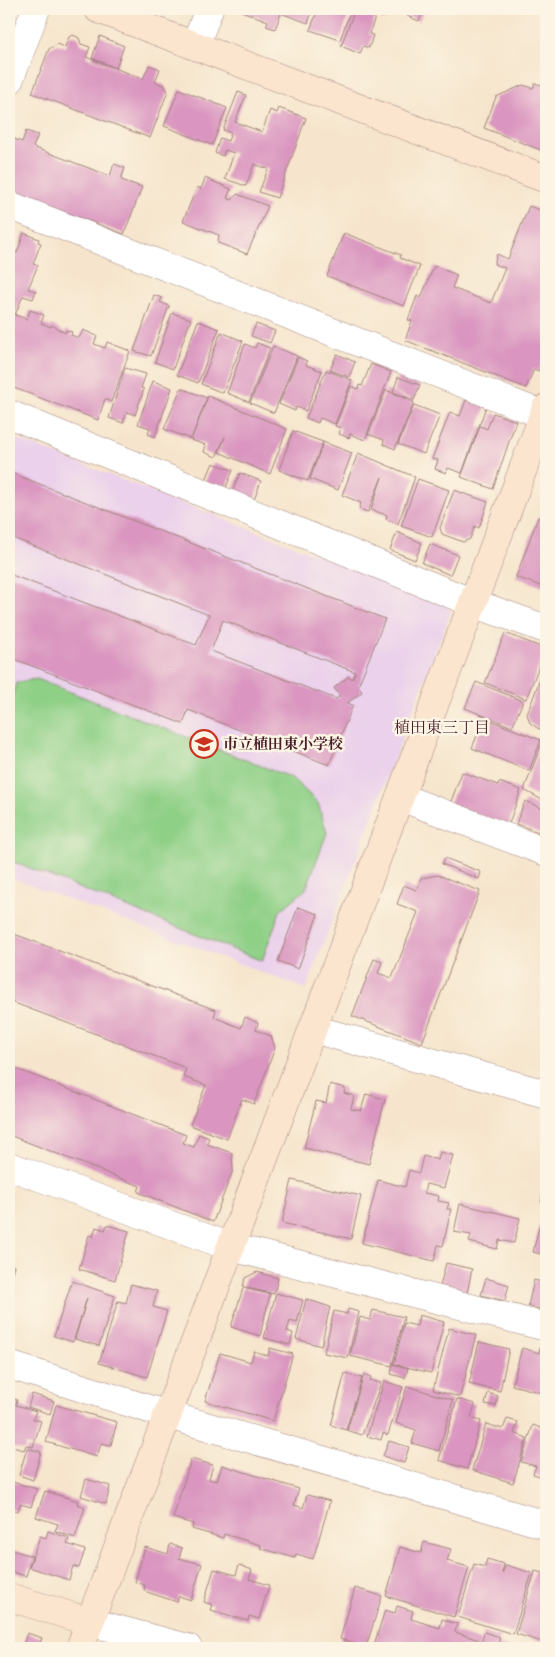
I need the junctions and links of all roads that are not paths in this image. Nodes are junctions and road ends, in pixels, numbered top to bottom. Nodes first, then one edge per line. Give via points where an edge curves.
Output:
1 (36, 9) edge
2 (98, 9) edge
3 (209, 9) edge
4 (195, 46) junction
5 (9, 81) edge
6 (546, 179) edge
7 (9, 205) edge
8 (545, 413) edge
9 (9, 414) edge
10 (473, 603) junction
11 (546, 629) edge
12 (400, 797) junction
13 (546, 852) edge
14 (313, 1029) junction
15 (546, 1094) edge
16 (9, 1166) edge
17 (231, 1247) junction
18 (546, 1327) edge
19 (9, 1365) edge
20 (168, 1415) junction
21 (546, 1525) edge
22 (9, 1597) edge
23 (90, 1622) junction
24 (80, 1648) edge
25 (188, 1648) edge

1 - 5 street
2 - 4 street
3 - 4 street
4 - 6 street
7 - 8 street
8 - 10 street
9 - 10 street
10 - 11 street
10 - 12 street
12 - 13 street
12 - 14 street
14 - 15 street
14 - 17 street
16 - 17 street
17 - 18 street
17 - 20 street
19 - 20 street
20 - 21 street
20 - 23 street
22 - 23 street
23 - 24 street
23 - 25 street

